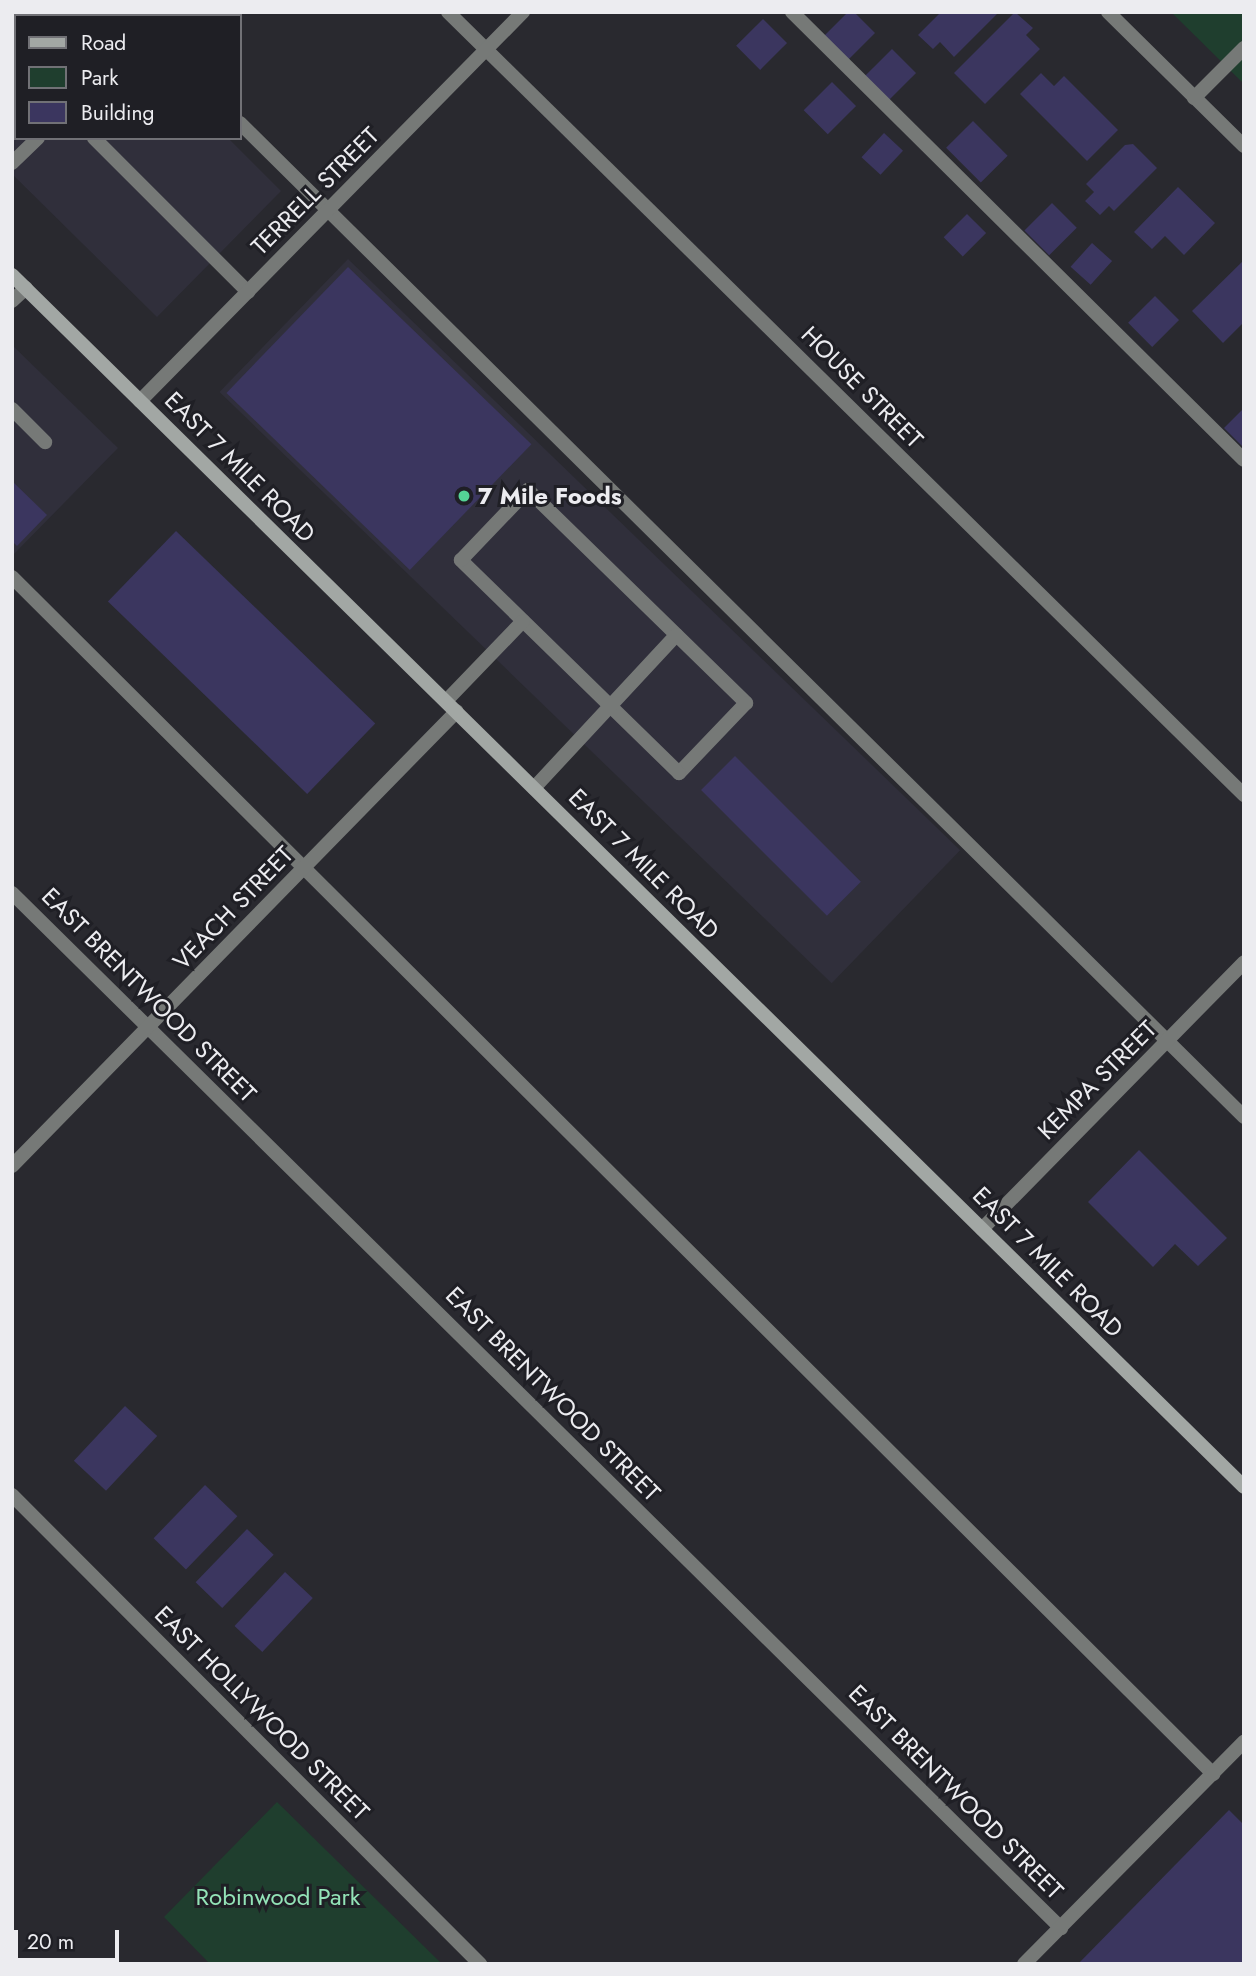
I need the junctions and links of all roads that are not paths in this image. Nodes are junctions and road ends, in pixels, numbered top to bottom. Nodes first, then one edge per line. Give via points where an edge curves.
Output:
1 (448, 12) edge
2 (523, 12) edge
3 (792, 12) edge
4 (1108, 12) edge
5 (1244, 48) edge
6 (486, 50) junction
7 (1194, 98) junction
8 (242, 125) edge
9 (36, 140) edge
10 (96, 140) edge
11 (1244, 146) edge
12 (12, 163) edge
13 (328, 210) junction
14 (12, 275) edge
15 (26, 288) junction
16 (248, 292) junction
17 (12, 301) edge
18 (141, 401) junction
19 (12, 410) edge
20 (45, 442) dead end
21 (1244, 460) edge
22 (12, 577) edge
23 (523, 621) junction
24 (676, 635) junction
25 (451, 706) junction
26 (611, 706) junction
27 (534, 788) junction
28 (1244, 795) edge
29 (306, 865) junction
30 (12, 893) edge
31 (1244, 962) edge
32 (148, 1026) junction
33 (1166, 1041) junction
34 (1244, 1117) edge
35 (12, 1166) edge
36 (982, 1229) junction
37 (1244, 1487) edge
38 (12, 1495) edge
39 (1244, 1742) edge
40 (1213, 1774) junction
41 (1060, 1928) junction
42 (480, 1964) edge
43 (1024, 1964) edge

1 - 6 street, HOUSE STREET
2 - 6 street, TERRELL STREET
3 - 21 street
4 - 7 street
5 - 7 street
6 - 13 street, TERRELL STREET
6 - 28 street, HOUSE STREET
7 - 11 street
8 - 13 street
9 - 12 street
10 - 16 street
13 - 16 street, TERRELL STREET
13 - 33 street
14 - 15 street, EAST 7 MILE ROAD
15 - 17 street
15 - 18 street, EAST 7 MILE ROAD
16 - 18 street, TERRELL STREET
18 - 25 street, EAST 7 MILE ROAD
19 - 20 street
22 - 29 street
23 - 24 street via 461,560 528,490
23 - 25 street, VEACH STREET
23 - 26 street
24 - 26 street
24 - 26 street via 746,703 678,773
25 - 27 street, EAST 7 MILE ROAD
25 - 29 street, VEACH STREET
26 - 27 street
27 - 36 street, EAST 7 MILE ROAD
29 - 32 street, VEACH STREET
29 - 40 street
30 - 32 street, EAST BRENTWOOD STREET
31 - 33 street, KEMPA STREET
32 - 35 street, VEACH STREET
32 - 41 street, EAST BRENTWOOD STREET
33 - 34 street
33 - 36 street, KEMPA STREET
36 - 37 street, EAST 7 MILE ROAD
38 - 42 street, EAST HOLLYWOOD STREET
39 - 40 street
40 - 41 street
41 - 43 street

